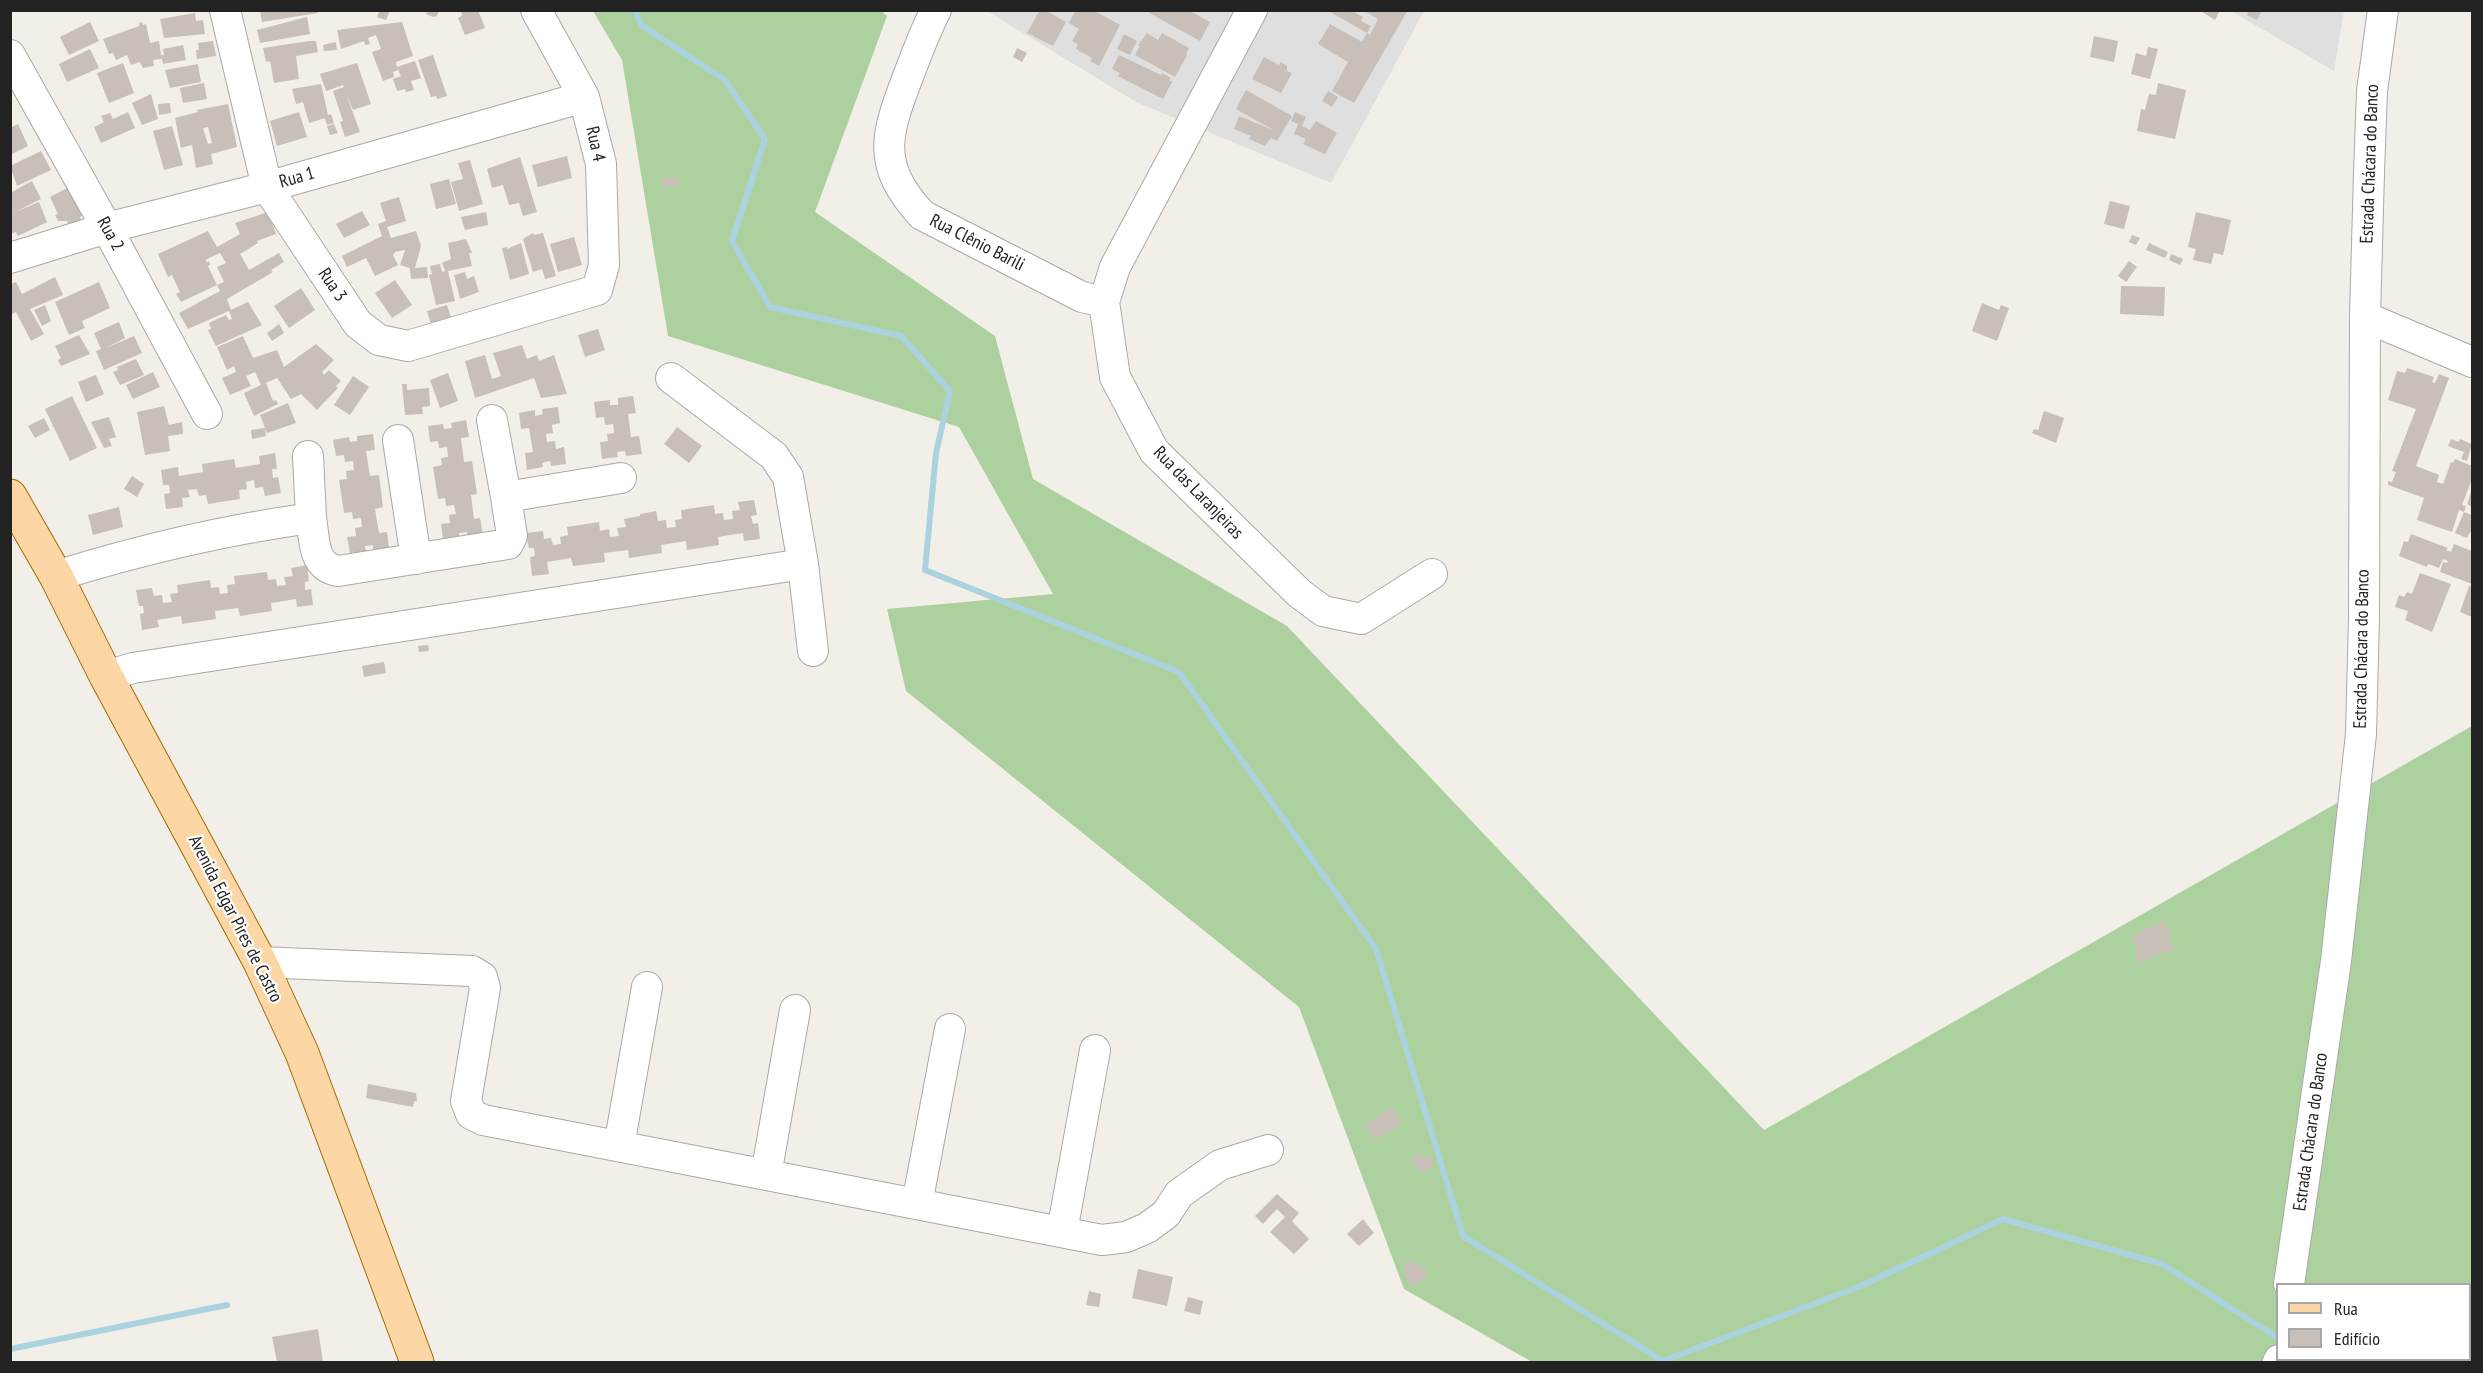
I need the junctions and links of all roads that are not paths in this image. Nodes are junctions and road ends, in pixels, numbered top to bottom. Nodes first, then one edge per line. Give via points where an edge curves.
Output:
1 (225, 10) edge
2 (536, 10) edge
3 (936, 10) edge
4 (1252, 10) edge
5 (2383, 10) edge
6 (10, 55) edge
7 (584, 97) junction
8 (267, 187) junction
9 (107, 228) junction
10 (10, 258) edge
11 (597, 290) joint
12 (1104, 302) junction
13 (2365, 317) junction
14 (2472, 362) edge
15 (671, 378) dead end
16 (207, 414) dead end
17 (492, 420) dead end
18 (398, 440) dead end
19 (308, 456) dead end
20 (621, 478) dead end
21 (10, 496) edge
22 (506, 497) junction
23 (311, 518) junction
24 (416, 559) junction
25 (802, 564) junction
26 (1432, 574) dead end
27 (56, 576) junction
28 (813, 651) dead end
29 (106, 676) junction
30 (260, 962) junction
31 (647, 987) dead end
32 (795, 1010) dead end
33 (950, 1029) dead end
34 (1095, 1050) dead end
35 (619, 1146) junction
36 (1268, 1150) dead end
37 (766, 1175) junction
38 (917, 1204) junction
39 (1062, 1232) junction
40 (2289, 1283) edge
41 (417, 1362) edge

1 - 8 street, Rua 3
2 - 7 street, Rua 4
3 - 12 street, Rua Clênio Barili via 891,120 888,146 892,172 904,195 922,214 1082,297
4 - 12 street, Rua das Laranjeiras via 1115,267
5 - 13 street, Estrada Chácara do Banco via 2372,91
6 - 9 street, Rua 2
7 - 8 street, Rua 1
7 - 11 street, Rua 4 via 601,164 604,266
8 - 9 street, Rua 1
8 - 11 street, Rua 3 via 358,324 379,340 408,346
9 - 10 street, Rua 1
9 - 16 street, Rua 2
12 - 26 street, Rua das Laranjeiras via 1114,377 1154,451 1299,593 1323,611 1361,619
13 - 14 street
13 - 40 street, Estrada Chácara do Banco via 2361,734 2336,961
15 - 25 street via 774,456 788,477
17 - 22 street
18 - 24 street
19 - 23 street
20 - 22 street
21 - 27 main road, Avenida Edgar Pires de Castro
22 - 24 street via 512,536 508,544
23 - 24 street via 319,561 327,569 338,572
23 - 27 street via 243,527
25 - 28 street
25 - 29 street via 132,668
27 - 29 main road, Avenida Edgar Pires de Castro
29 - 30 main road, Avenida Edgar Pires de Castro
30 - 35 street via 472,971 482,977 485,988 466,1101 471,1114 483,1120
30 - 41 main road, Avenida Edgar Pires de Castro via 302,1053
31 - 35 street
32 - 37 street
33 - 38 street
34 - 39 street
35 - 37 street
36 - 39 street via 1220,1165 1179,1194 1166,1214 1125,1238 1102,1240
37 - 38 street
38 - 39 street

